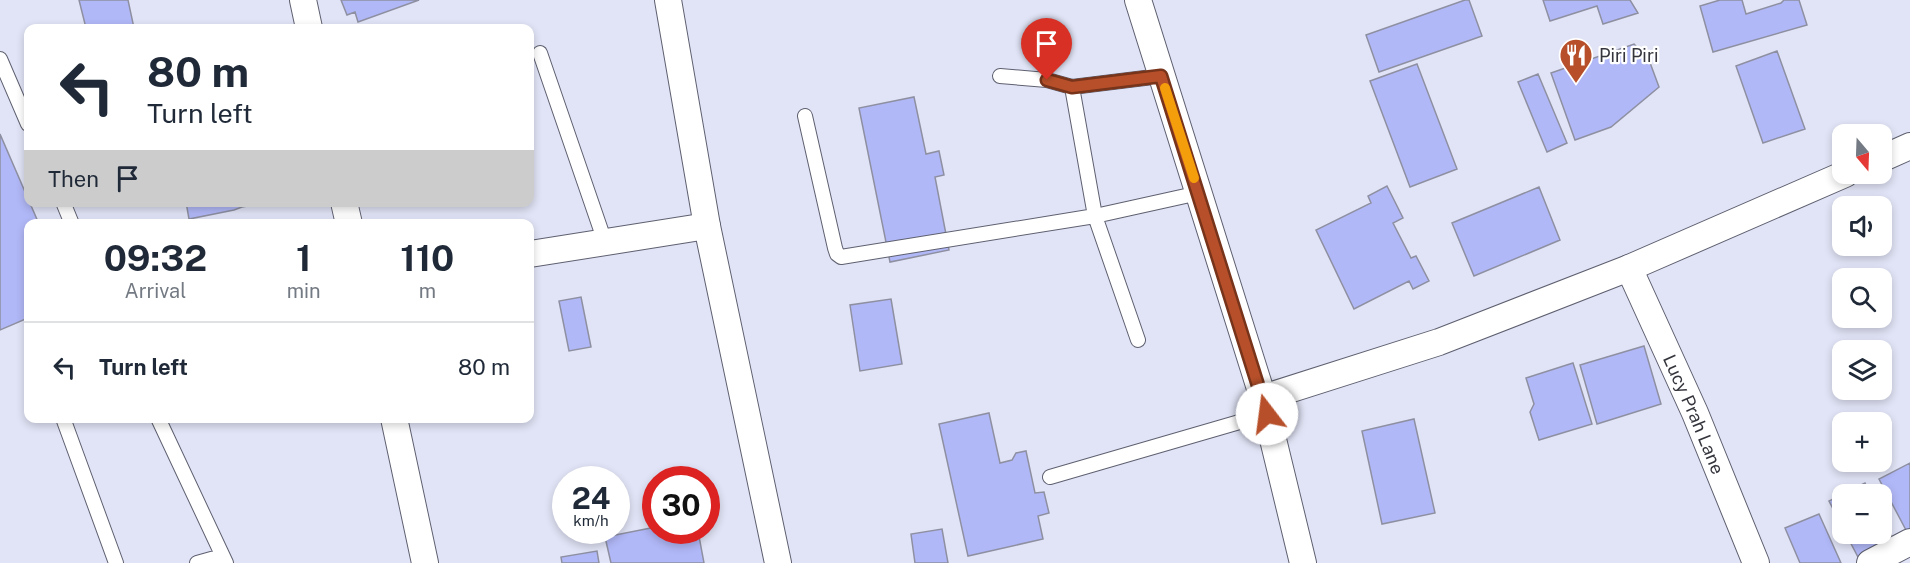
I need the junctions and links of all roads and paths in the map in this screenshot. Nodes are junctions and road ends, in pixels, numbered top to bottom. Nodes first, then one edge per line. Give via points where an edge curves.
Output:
1 (303, 0) edge
2 (668, 0) edge
3 (1137, 0) edge
4 (308, 24) edge
5 (540, 53) dead end
6 (0, 59) edge
7 (1000, 76) dead end
8 (1161, 76) junction
9 (1072, 87) junction
10 (24, 115) edge
11 (805, 116) dead end
12 (1910, 146) edge
13 (1892, 154) edge
14 (1832, 180) edge
15 (1199, 193) junction
16 (1095, 216) junction
17 (707, 226) junction
18 (605, 242) junction
19 (534, 253) edge
20 (1629, 268) junction
21 (1138, 340) dead end
22 (1265, 406) junction
23 (65, 423) edge
24 (160, 423) edge
25 (395, 423) edge
26 (1050, 477) dead end
27 (1910, 542) edge
28 (224, 559) edge
29 (116, 563) edge
30 (197, 563) edge
31 (425, 563) edge
32 (778, 563) edge
33 (1303, 563) edge
34 (1756, 563) edge
35 (1870, 563) edge

1 - 4 street
2 - 17 street
3 - 8 street
5 - 18 lane
6 - 10 lane
7 - 9 lane via 1047,80
8 - 9 lane
8 - 15 street
9 - 16 lane
11 - 16 lane via 835,248 841,257
12 - 13 street
14 - 20 street
15 - 16 lane
15 - 22 street
16 - 21 lane
17 - 18 street
17 - 32 street
18 - 19 street
20 - 22 street
20 - 34 street, Lucy Prah Lane via 1695,413
22 - 26 lane
22 - 33 street
23 - 29 lane
24 - 28 lane
25 - 31 street
27 - 35 street
28 - 30 lane

